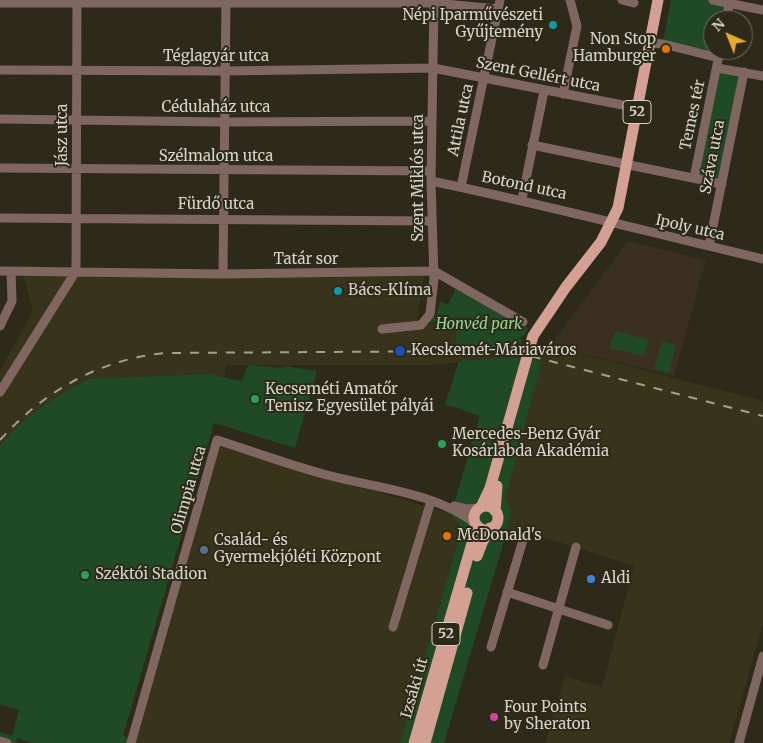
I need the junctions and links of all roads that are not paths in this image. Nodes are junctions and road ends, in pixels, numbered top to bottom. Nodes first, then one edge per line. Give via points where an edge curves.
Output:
1 (570, 0) edge
2 (622, 0) edge
3 (658, 0) edge
4 (713, 0) edge
5 (226, 1) edge
6 (434, 1) edge
7 (77, 2) edge
8 (730, 2) edge
9 (0, 3) edge
10 (634, 3) dead end
11 (499, 5) edge
12 (763, 10) edge
13 (651, 43) junction
14 (703, 51) edge
15 (718, 60) edge
16 (433, 68) junction
17 (716, 68) junction
18 (0, 70) edge
19 (77, 70) junction
20 (225, 71) junction
21 (744, 72) junction
22 (763, 76) edge
23 (484, 78) junction
24 (544, 91) junction
25 (563, 94) junction
26 (638, 108) junction
27 (0, 119) edge
28 (77, 120) junction
29 (432, 121) junction
30 (223, 122) junction
31 (532, 145) junction
32 (627, 164) junction
33 (0, 168) edge
34 (76, 169) junction
35 (224, 171) junction
36 (431, 171) junction
37 (694, 178) junction
38 (431, 181) junction
39 (722, 184) junction
40 (461, 187) junction
41 (522, 199) junction
42 (0, 218) edge
43 (76, 218) junction
44 (224, 218) junction
45 (431, 221) junction
46 (611, 223) junction
47 (709, 246) junction
48 (763, 259) edge
49 (0, 271) edge
50 (10, 271) junction
51 (76, 271) junction
52 (434, 272) junction
53 (222, 274) junction
54 (523, 322) dead end
55 (0, 326) edge
56 (382, 330) dead end
57 (540, 333) junction
58 (0, 392) edge
59 (431, 500) junction
60 (441, 504) junction
61 (480, 508) junction
62 (495, 511) junction
63 (476, 525) junction
64 (490, 528) junction
65 (523, 540) dead end
66 (576, 547) dead end
67 (507, 592) junction
68 (559, 608) junction
69 (608, 625) dead end
70 (393, 627) dead end
71 (491, 646) dead end
72 (763, 656) edge
73 (543, 665) dead end
74 (0, 741) edge
75 (7, 743) edge
76 (132, 743) edge
77 (414, 743) edge
78 (425, 743) edge
79 (739, 743) edge

1 - 25 street via 577,26
2 - 10 street
3 - 13 main road, 52
4 - 8 street
5 - 6 street
5 - 7 street
5 - 20 street
6 - 11 street
6 - 16 street, Szent Miklós utca
7 - 9 street
7 - 19 street, Jász utca
8 - 12 street
11 - 23 street, Attila utca
13 - 14 street
13 - 26 main road, 52
15 - 17 street, Temes tér
16 - 20 street, Téglagyár utca
16 - 23 street, Szent Gellért utca
16 - 29 street, Szent Miklós utca
17 - 21 street
17 - 37 street, Temes tér
18 - 19 street, Téglagyár utca
19 - 20 street, Téglagyár utca
19 - 28 street, Jász utca
20 - 30 street
21 - 22 street
21 - 39 street, Száva utca
23 - 24 street, Szent Gellért utca
23 - 40 street, Attila utca
24 - 25 street, Szent Gellért utca
24 - 31 street
25 - 26 street, Szent Gellért utca
26 - 32 main road, 52
27 - 28 street, Cédulaház utca
28 - 30 street, Cédulaház utca
28 - 34 street, Jász utca
29 - 30 street, Cédulaház utca
29 - 36 street, Szent Miklós utca
30 - 35 street
31 - 32 street
31 - 41 street
32 - 37 street
32 - 46 main road, 52 via 618,208
33 - 34 street, Szélmalom utca
34 - 35 street, Szélmalom utca
34 - 43 street, Jász utca
35 - 36 street, Szélmalom utca
35 - 44 street
36 - 38 street, Szent Miklós utca
37 - 39 street
38 - 40 street, Botond utca
38 - 45 street, Szent Miklós utca
39 - 47 street, Száva utca
40 - 41 street, Botond utca
41 - 46 street, Botond utca
42 - 43 street, Fürdő utca
43 - 44 street, Fürdő utca
43 - 51 street, Jász utca
44 - 45 street, Fürdő utca
44 - 53 street
45 - 52 street, Szent Miklós utca
46 - 47 street, Ipoly utca
46 - 57 main road, 52
47 - 48 street, Ipoly utca
49 - 50 street, Tatár sor
50 - 51 street, Tatár sor
50 - 55 street via 12,301
51 - 53 street, Tatár sor
51 - 58 street
52 - 53 street, Tatár sor
52 - 54 street, Tatár sor
52 - 56 street, Szent Miklós utca via 426,321 417,326
57 - 61 main road, 52 via 527,354 487,497
57 - 62 main road, 52 via 497,486
59 - 60 street, Olimpia utca
59 - 70 street
59 - 76 street, Olimpia utca via 329,475 217,440
60 - 61 street, Olimpia utca
60 - 63 street, Olimpia utca via 461,513
61 - 62 main road via 488,507
61 - 63 main road, 52 via 474,515
62 - 64 main road, 52 via 497,520
63 - 64 main road via 484,530
63 - 77 main road, Izsáki út / 52
64 - 78 main road, Izsáki út / 52 via 480,547
65 - 67 street
66 - 68 street
67 - 68 street
67 - 71 street
68 - 69 street
68 - 73 street
72 - 79 street
74 - 75 street

